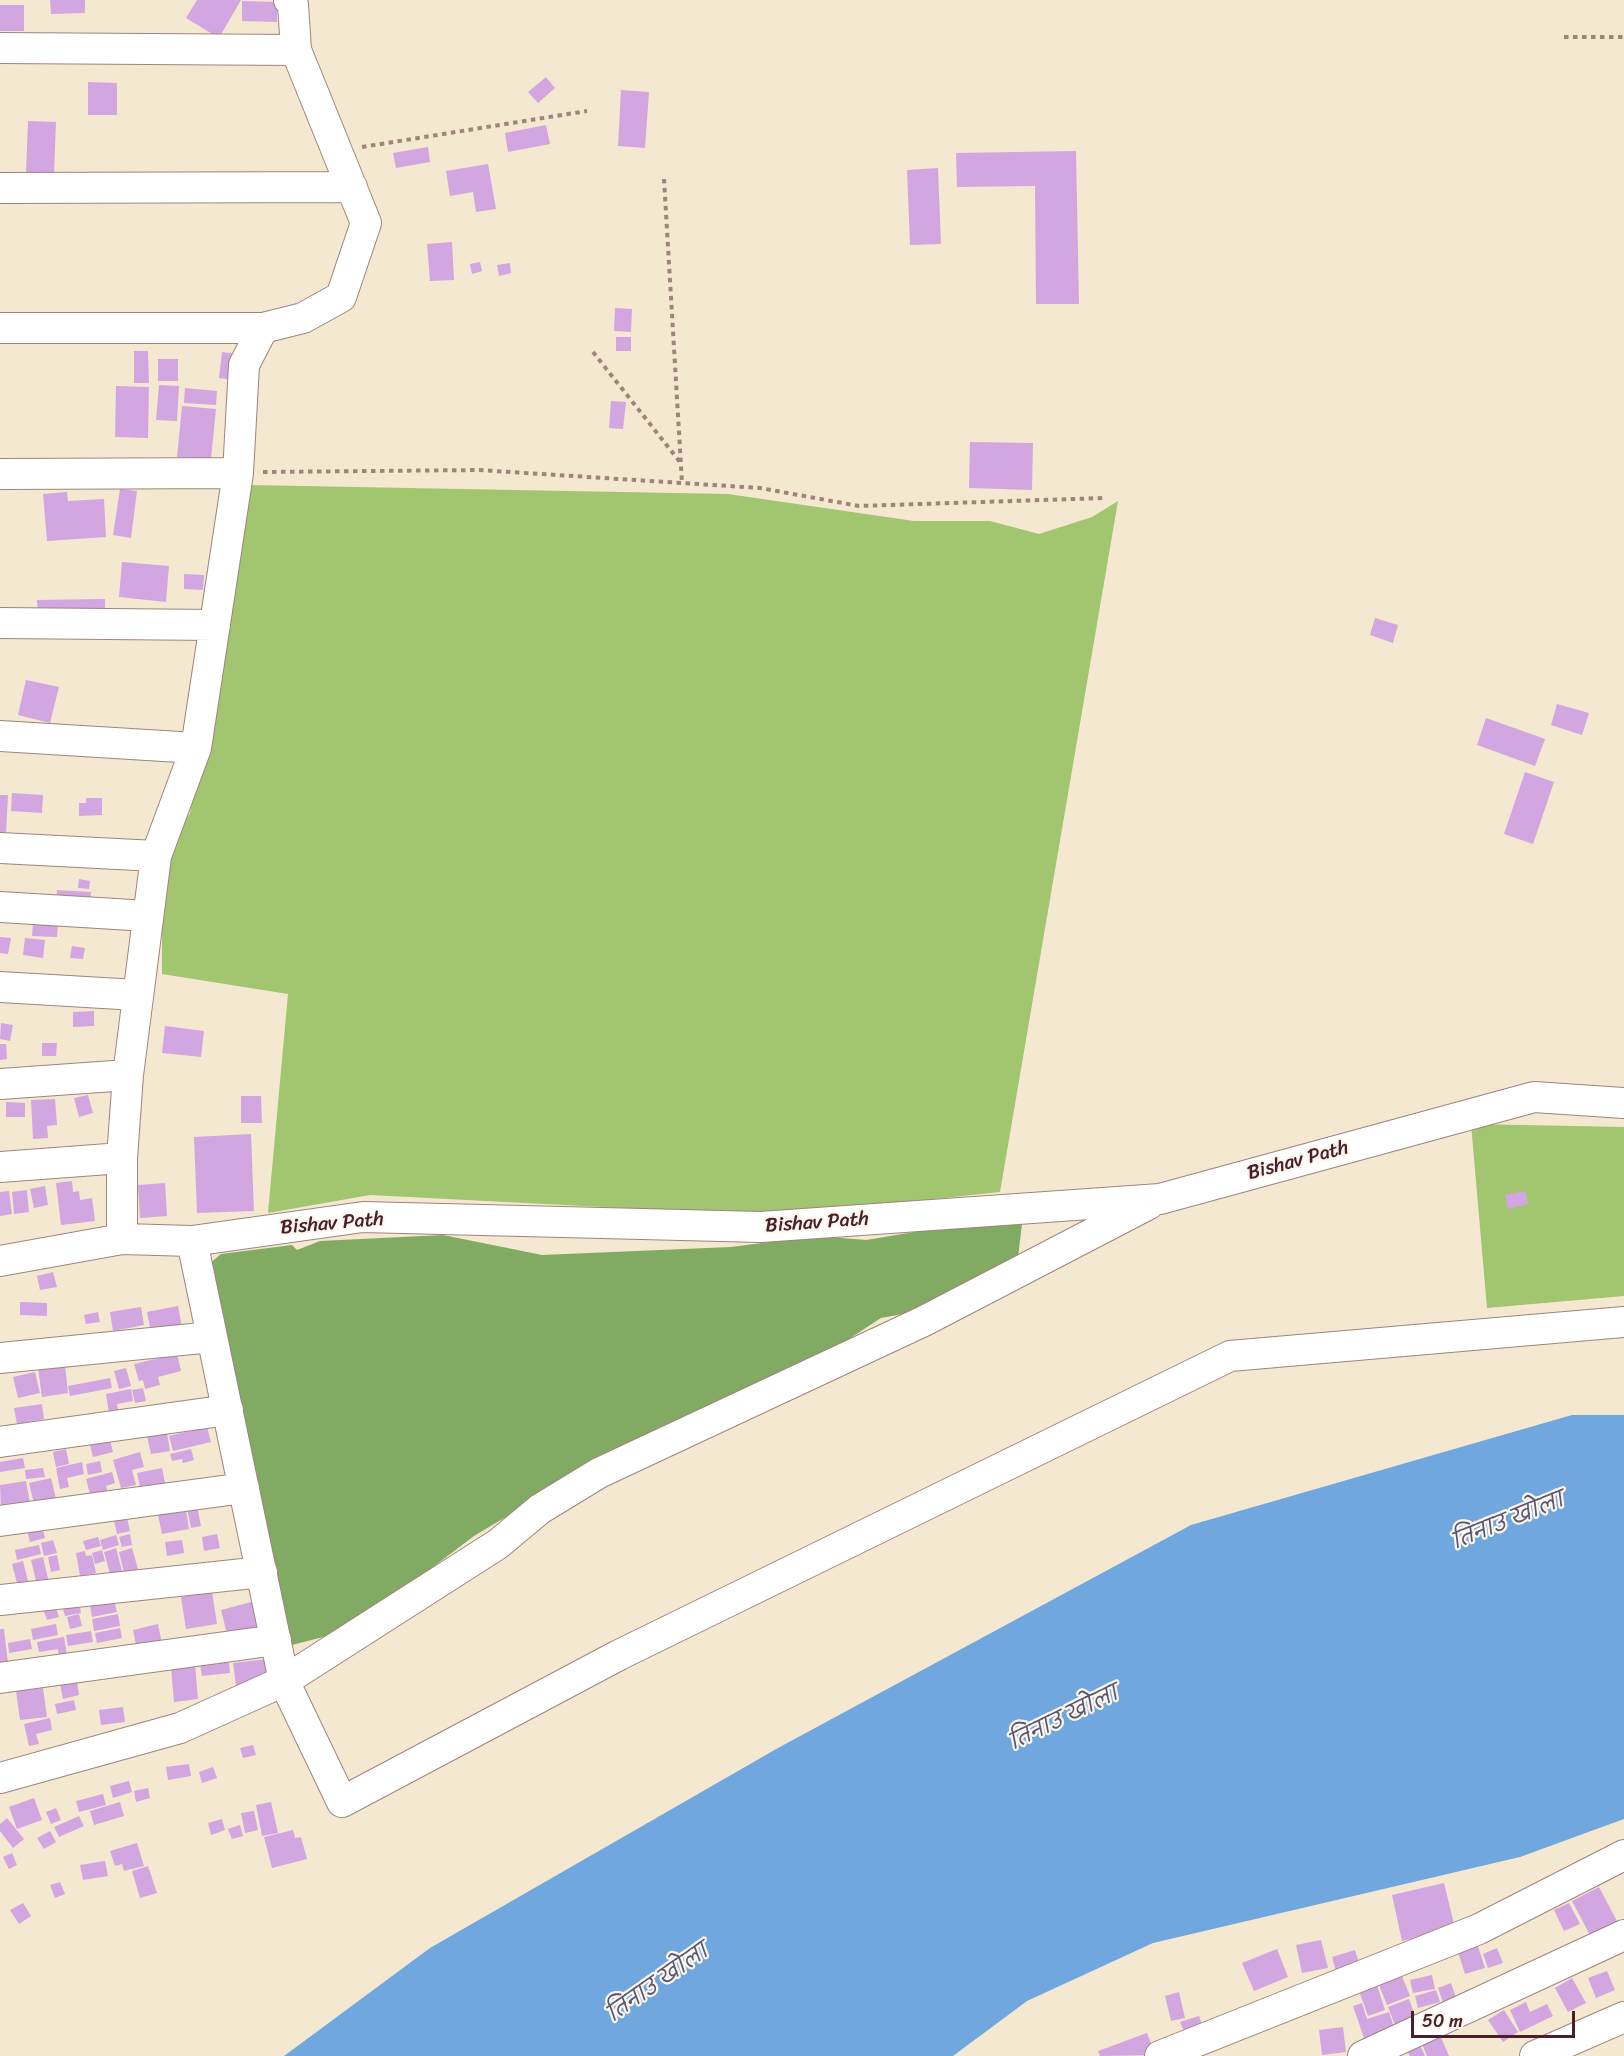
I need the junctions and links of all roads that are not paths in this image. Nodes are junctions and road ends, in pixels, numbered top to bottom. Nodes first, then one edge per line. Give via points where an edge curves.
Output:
1 (290, 0) edge
2 (0, 48) edge
3 (296, 50) junction
4 (352, 187) junction
5 (0, 188) edge
6 (0, 328) edge
7 (262, 328) junction
8 (238, 473) junction
9 (0, 474) edge
10 (0, 624) edge
11 (215, 625) junction
12 (0, 736) edge
13 (196, 748) junction
14 (0, 848) edge
15 (156, 856) junction
16 (0, 907) edge
17 (148, 916) junction
18 (0, 987) edge
19 (137, 995) junction
20 (129, 1076) junction
21 (0, 1084) edge
22 (1624, 1103) edge
23 (122, 1158) junction
24 (0, 1167) edge
25 (1160, 1199) junction
26 (122, 1239) junction
27 (192, 1240) junction
28 (0, 1261) edge
29 (1624, 1322) edge
30 (212, 1337) junction
31 (0, 1358) edge
32 (228, 1410) junction
33 (0, 1442) edge
34 (244, 1488) junction
35 (0, 1521) edge
36 (262, 1572) junction
37 (0, 1600) edge
38 (276, 1640) junction
39 (0, 1678) edge
40 (284, 1681) junction
41 (0, 1778) edge
42 (1621, 1864) edge
43 (1624, 1935) edge
44 (1624, 2017) edge
45 (1160, 2056) edge
46 (1363, 2056) edge
47 (1535, 2056) edge

1 - 3 street
2 - 3 street
3 - 4 street
4 - 5 street
4 - 7 street via 366,223 341,297 303,318
6 - 7 street
7 - 8 street via 244,365
8 - 9 street
8 - 11 street
10 - 11 street
11 - 13 street
12 - 13 street
13 - 15 street
14 - 15 street
15 - 17 street
16 - 17 street
17 - 19 street
18 - 19 street
19 - 20 street
20 - 21 street
20 - 23 street
22 - 25 street, Bishav Path via 1534,1097
23 - 24 street
23 - 26 street
25 - 27 street, Bishav Path via 761,1227 363,1217
25 - 40 street via 924,1321 599,1473 540,1509 498,1544
26 - 27 street, Bishav Path
26 - 28 street, Bishav Path
27 - 30 street
29 - 40 street via 1230,1356 619,1656 342,1802
30 - 31 street
30 - 32 street
32 - 33 street
32 - 34 street
34 - 35 street
34 - 36 street
36 - 37 street
36 - 38 street
38 - 39 street
38 - 40 street
40 - 41 street via 180,1728
42 - 45 street via 1479,1929
43 - 46 street
44 - 47 street

